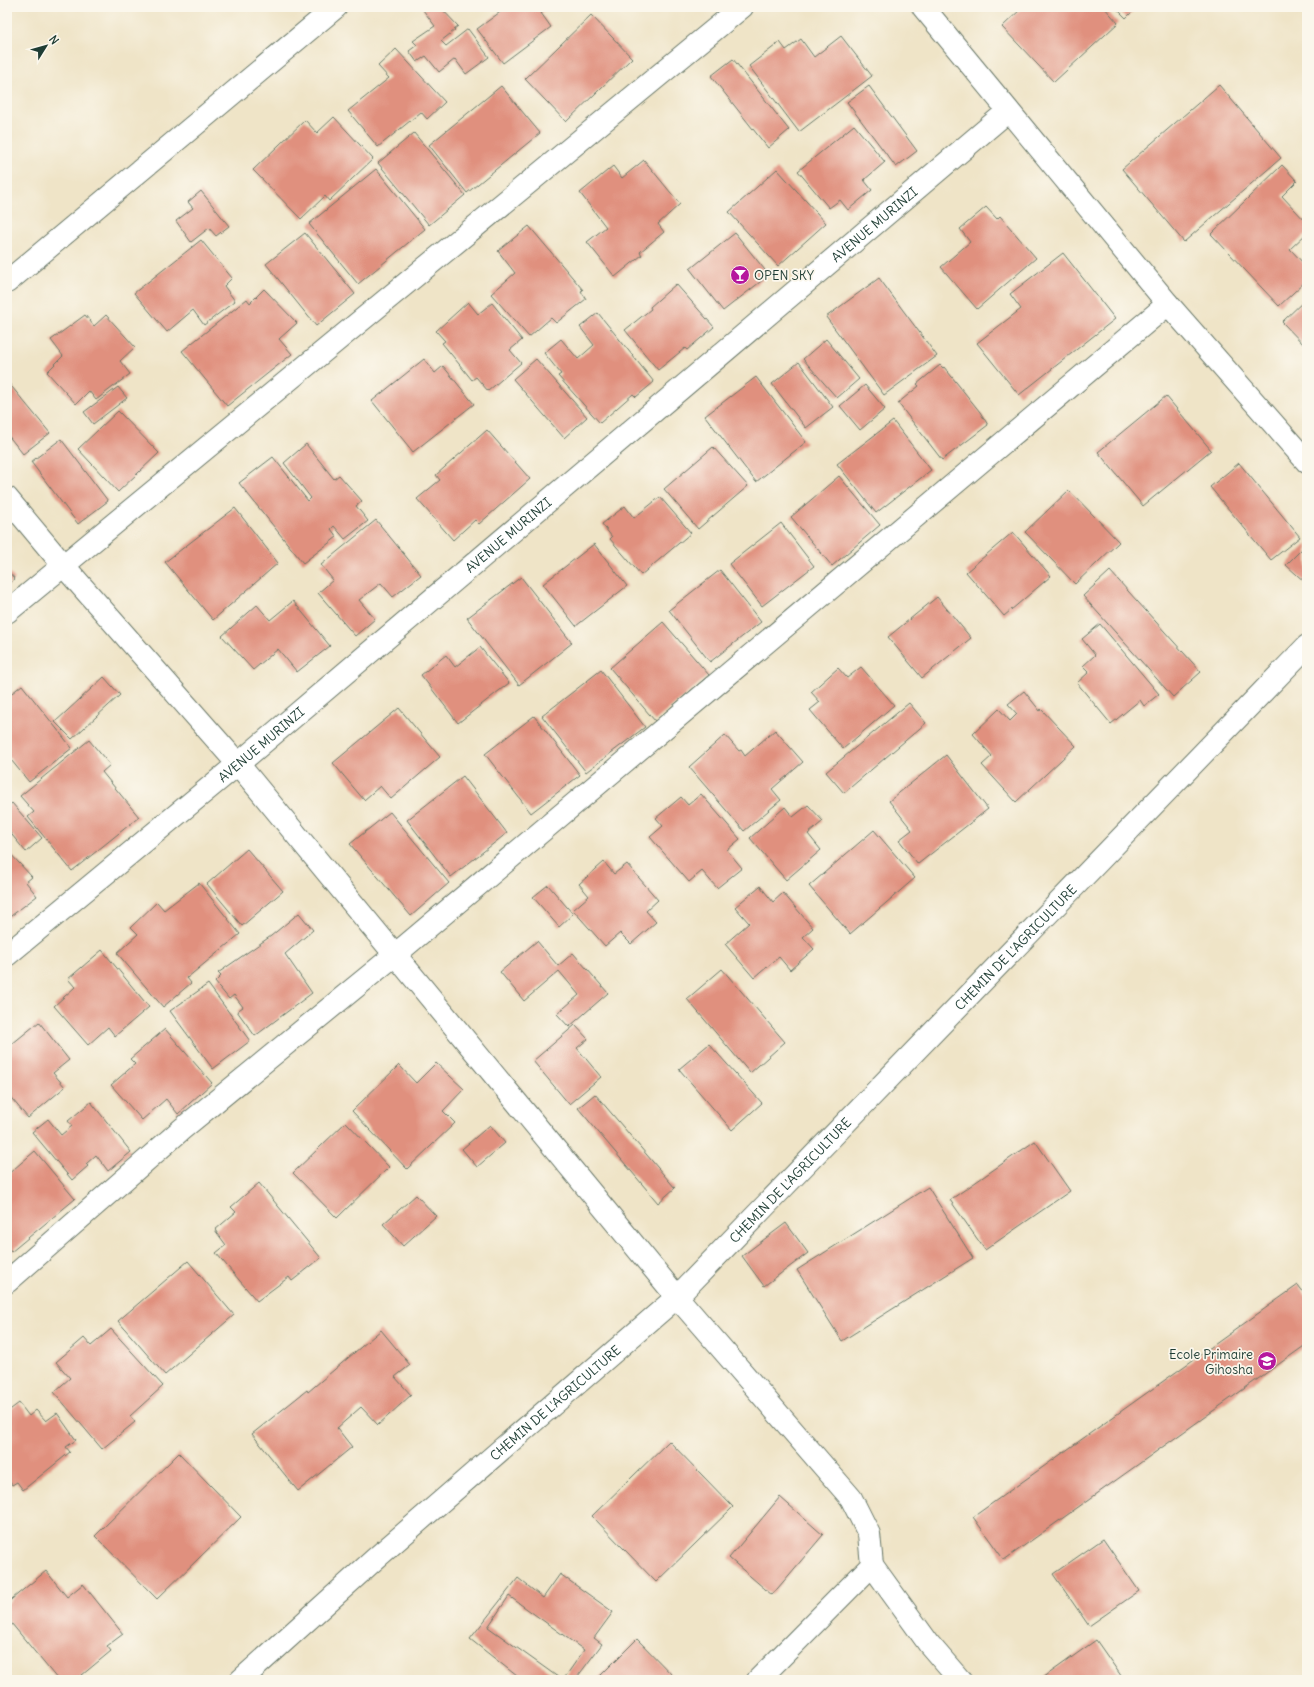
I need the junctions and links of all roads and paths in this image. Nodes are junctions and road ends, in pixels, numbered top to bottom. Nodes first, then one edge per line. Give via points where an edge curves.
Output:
1 (336, 7) edge
2 (742, 7) edge
3 (923, 7) edge
4 (1008, 111) junction
5 (7, 282) edge
6 (1168, 304) junction
7 (1307, 462) edge
8 (7, 498) edge
9 (63, 565) junction
10 (7, 612) edge
11 (1307, 646) edge
12 (238, 764) junction
13 (396, 954) junction
14 (7, 955) edge
15 (7, 1282) edge
16 (677, 1297) junction
17 (872, 1565) junction
18 (241, 1680) edge
19 (758, 1680) edge
20 (960, 1680) edge

1 - 5 street
2 - 9 street
3 - 4 street
4 - 6 street
4 - 12 street, AVENUE MURINZI
6 - 7 street
6 - 13 street
8 - 9 street
9 - 10 street
9 - 12 street
11 - 16 street, CHEMIN DE L'AGRICULTURE
12 - 13 street
12 - 14 street, AVENUE MURINZI
13 - 15 street via 182,1129
13 - 16 street
16 - 17 street via 851,1498 869,1534
16 - 18 street, CHEMIN DE L'AGRICULTURE via 375,1559
17 - 19 street
17 - 20 street via 929,1644

